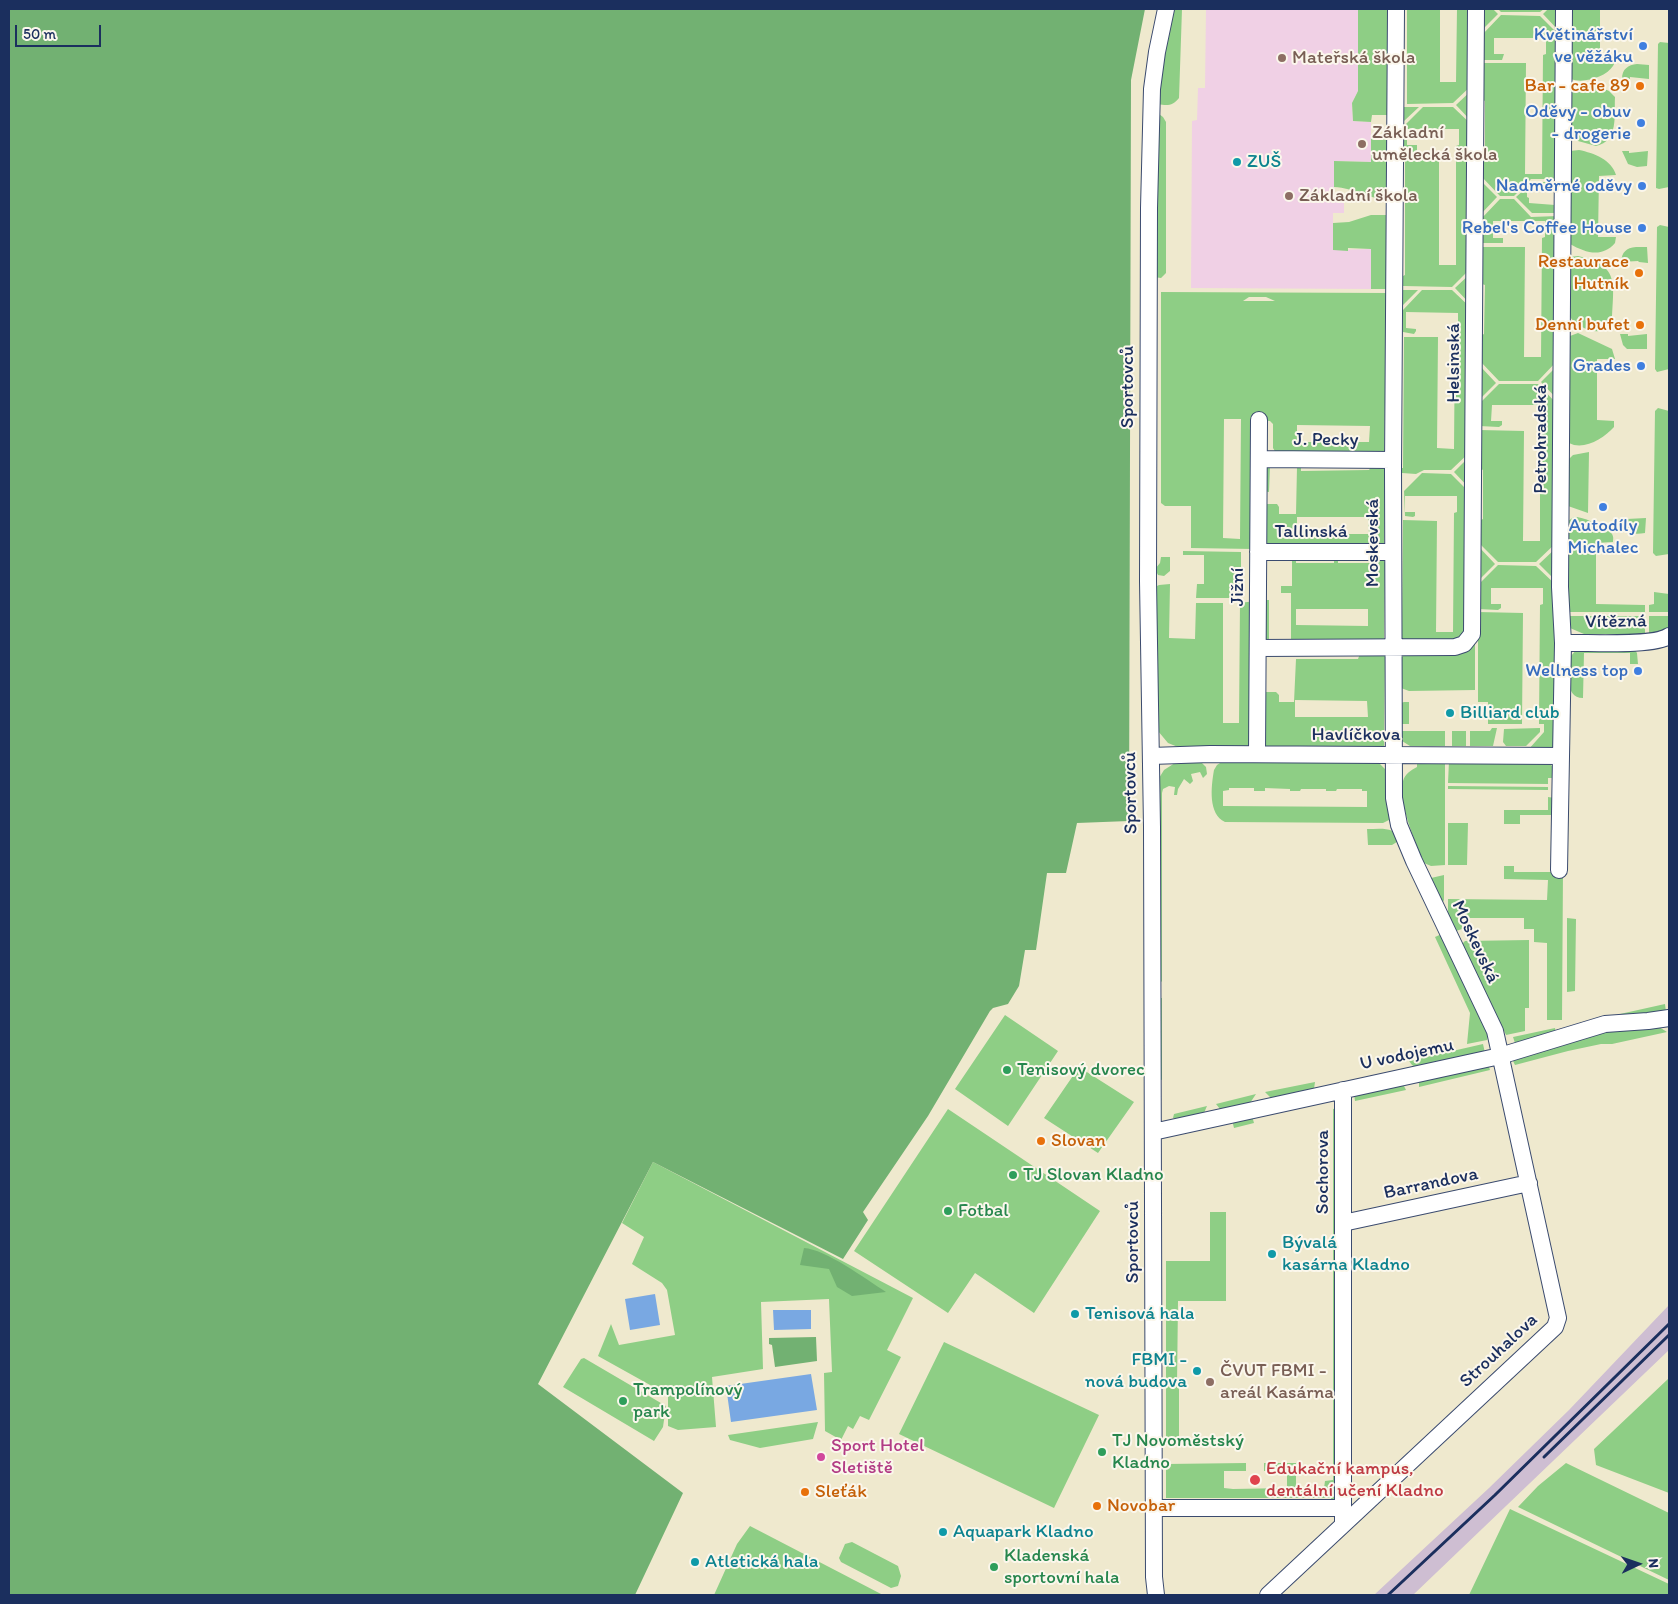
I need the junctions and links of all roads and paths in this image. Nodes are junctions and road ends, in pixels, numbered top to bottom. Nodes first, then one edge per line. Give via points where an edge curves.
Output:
1 (1166, 9) edge
2 (1396, 9) edge
3 (1476, 9) edge
4 (1564, 9) edge
5 (1259, 420) dead end
6 (1259, 459) junction
7 (1393, 460) junction
8 (1258, 552) junction
9 (1392, 552) junction
10 (1669, 636) edge
11 (1563, 642) junction
12 (1258, 648) junction
13 (1393, 648) junction
14 (1257, 754) junction
15 (1393, 755) junction
16 (1151, 756) junction
17 (1562, 756) junction
18 (1559, 870) dead end
19 (1669, 1018) edge
20 (1500, 1056) junction
21 (1343, 1090) junction
22 (1153, 1132) junction
23 (1529, 1183) junction
24 (1343, 1224) junction
25 (1154, 1508) junction
26 (1343, 1516) junction
27 (1154, 1577) junction
28 (1150, 1595) edge
29 (1156, 1595) edge
30 (1268, 1595) edge

1 - 16 street, Sportovců via 1153,83 1149,155
2 - 7 street, Moskevská
3 - 13 street, Helsinská via 1472,629 1470,638 1460,646
4 - 11 street, Petrohradská via 1560,588
5 - 6 street, Jižní
6 - 7 street, J. Pecky
6 - 8 street, Jižní
7 - 9 street, Moskevská
8 - 9 street, Tallinská
8 - 12 street, Jižní
9 - 13 street, Moskevská
10 - 11 street, Vítězná via 1645,642
11 - 17 street, Petrohradská
12 - 13 street
12 - 14 street, Jižní
13 - 15 street, Moskevská
14 - 15 street, Havlíčkova
14 - 16 street, Havlíčkova
15 - 17 street, Havlíčkova
15 - 20 street, Moskevská via 1394,798 1399,824 1495,1031
16 - 22 street, Sportovců
17 - 18 street, Petrohradská
19 - 20 street, U vodojemu via 1595,1026
20 - 21 street, U vodojemu
20 - 23 street, Strouhalova
21 - 22 street, U vodojemu
21 - 24 street, Sochorova
22 - 25 street, Sportovců
23 - 24 street, Barrandova
23 - 26 street, Strouhalova via 1558,1323
24 - 26 street, Sochorova
25 - 26 street
25 - 27 street, Sportovců
26 - 30 street, Strouhalova
27 - 28 street, Sportovců
27 - 29 street, Sportovců

